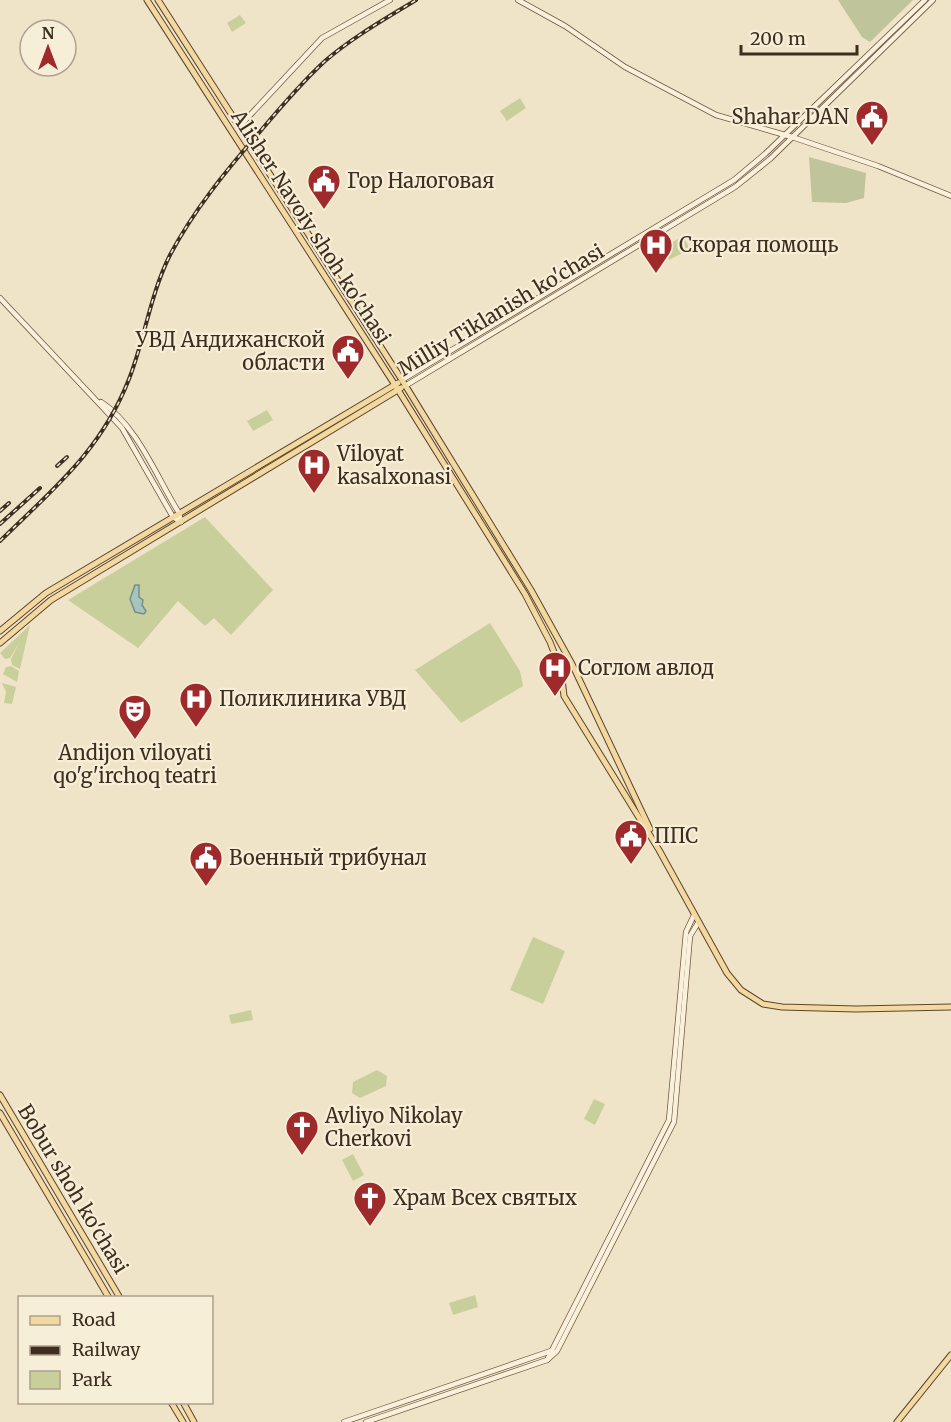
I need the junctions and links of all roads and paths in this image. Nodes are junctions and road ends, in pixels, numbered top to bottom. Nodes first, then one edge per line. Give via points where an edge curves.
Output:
1 (147, 0) edge
2 (390, 0) edge
3 (518, 0) edge
4 (925, 0) edge
5 (933, 0) edge
6 (158, 1) edge
7 (152, 7) junction
8 (188, 47) junction
9 (181, 52) junction
10 (239, 127) junction
11 (785, 134) junction
12 (792, 136) junction
13 (951, 196) edge
14 (689, 211) junction
15 (0, 298) edge
16 (403, 383) junction
17 (396, 387) junction
18 (441, 447) junction
19 (435, 450) junction
20 (176, 515) junction
21 (180, 522) junction
22 (531, 590) junction
23 (525, 594) junction
24 (0, 631) edge
25 (0, 643) edge
26 (659, 850) junction
27 (694, 915) junction
28 (698, 923) junction
29 (951, 1007) edge
30 (0, 1095) edge
31 (0, 1113) edge
32 (618, 1226) junction
33 (108, 1296) edge
34 (119, 1296) edge
35 (554, 1351) junction
36 (951, 1355) edge
37 (172, 1404) edge
38 (184, 1404) edge
39 (359, 1419) edge
40 (183, 1422) edge
41 (194, 1422) edge
42 (344, 1422) edge
43 (366, 1422) edge
44 (897, 1422) edge

1 - 7 main road, Alisher Navoiy shoh ko'chasi
2 - 10 main road via 322,38
3 - 11 main road via 625,67 716,115
4 - 11 main road, Milliy Tiklanish ko'chasi
5 - 12 main road, Milliy Tiklanish ko'chasi
6 - 7 main road
6 - 8 main road, Alisher Navoiy shoh ko'chasi
7 - 9 main road, Alisher Navoiy shoh ko'chasi
8 - 9 main road
8 - 10 main road, Alisher Navoiy shoh ko'chasi
9 - 17 main road, Alisher Navoiy shoh ko'chasi
10 - 16 main road, Alisher Navoiy shoh ko'chasi
11 - 12 main road
11 - 14 main road, Milliy Tiklanish ko'chasi via 734,180
12 - 13 main road
12 - 14 main road, Milliy Tiklanish ko'chasi via 735,187
14 - 16 main road, Milliy Tiklanish ko'chasi
15 - 20 main road via 126,423
16 - 17 main road, Milliy Tiklanish ko'chasi
16 - 18 main road, Alisher Navoiy shoh ko'chasi
17 - 19 main road, Alisher Navoiy shoh ko'chasi
17 - 20 main road, Milliy Tiklanish ko'chasi
17 - 21 main road, Milliy Tiklanish ko'chasi
18 - 19 main road
18 - 22 main road, Alisher Navoiy shoh ko'chasi
19 - 23 main road, Alisher Navoiy shoh ko'chasi
20 - 21 main road
20 - 24 main road, Milliy Tiklanish ko'chasi via 46,593
21 - 25 main road, Milliy Tiklanish ko'chasi via 51,600
22 - 23 main road
22 - 26 main road, Alisher Navoiy shoh ko'chasi via 573,666
23 - 26 main road, Alisher Navoiy shoh ko'chasi via 561,670 564,696
26 - 27 main road
27 - 28 main road
27 - 32 main road via 686,932 669,1120
28 - 29 main road via 737,986 763,1004 856,1009
28 - 32 main road via 690,936 674,1122
30 - 34 main road, Bobur shoh ko'chasi
31 - 33 main road, Bobur shoh ko'chasi
32 - 35 main road
35 - 39 main road
35 - 43 main road via 550,1359
36 - 44 main road
37 - 40 main road
38 - 41 main road
39 - 42 main road

